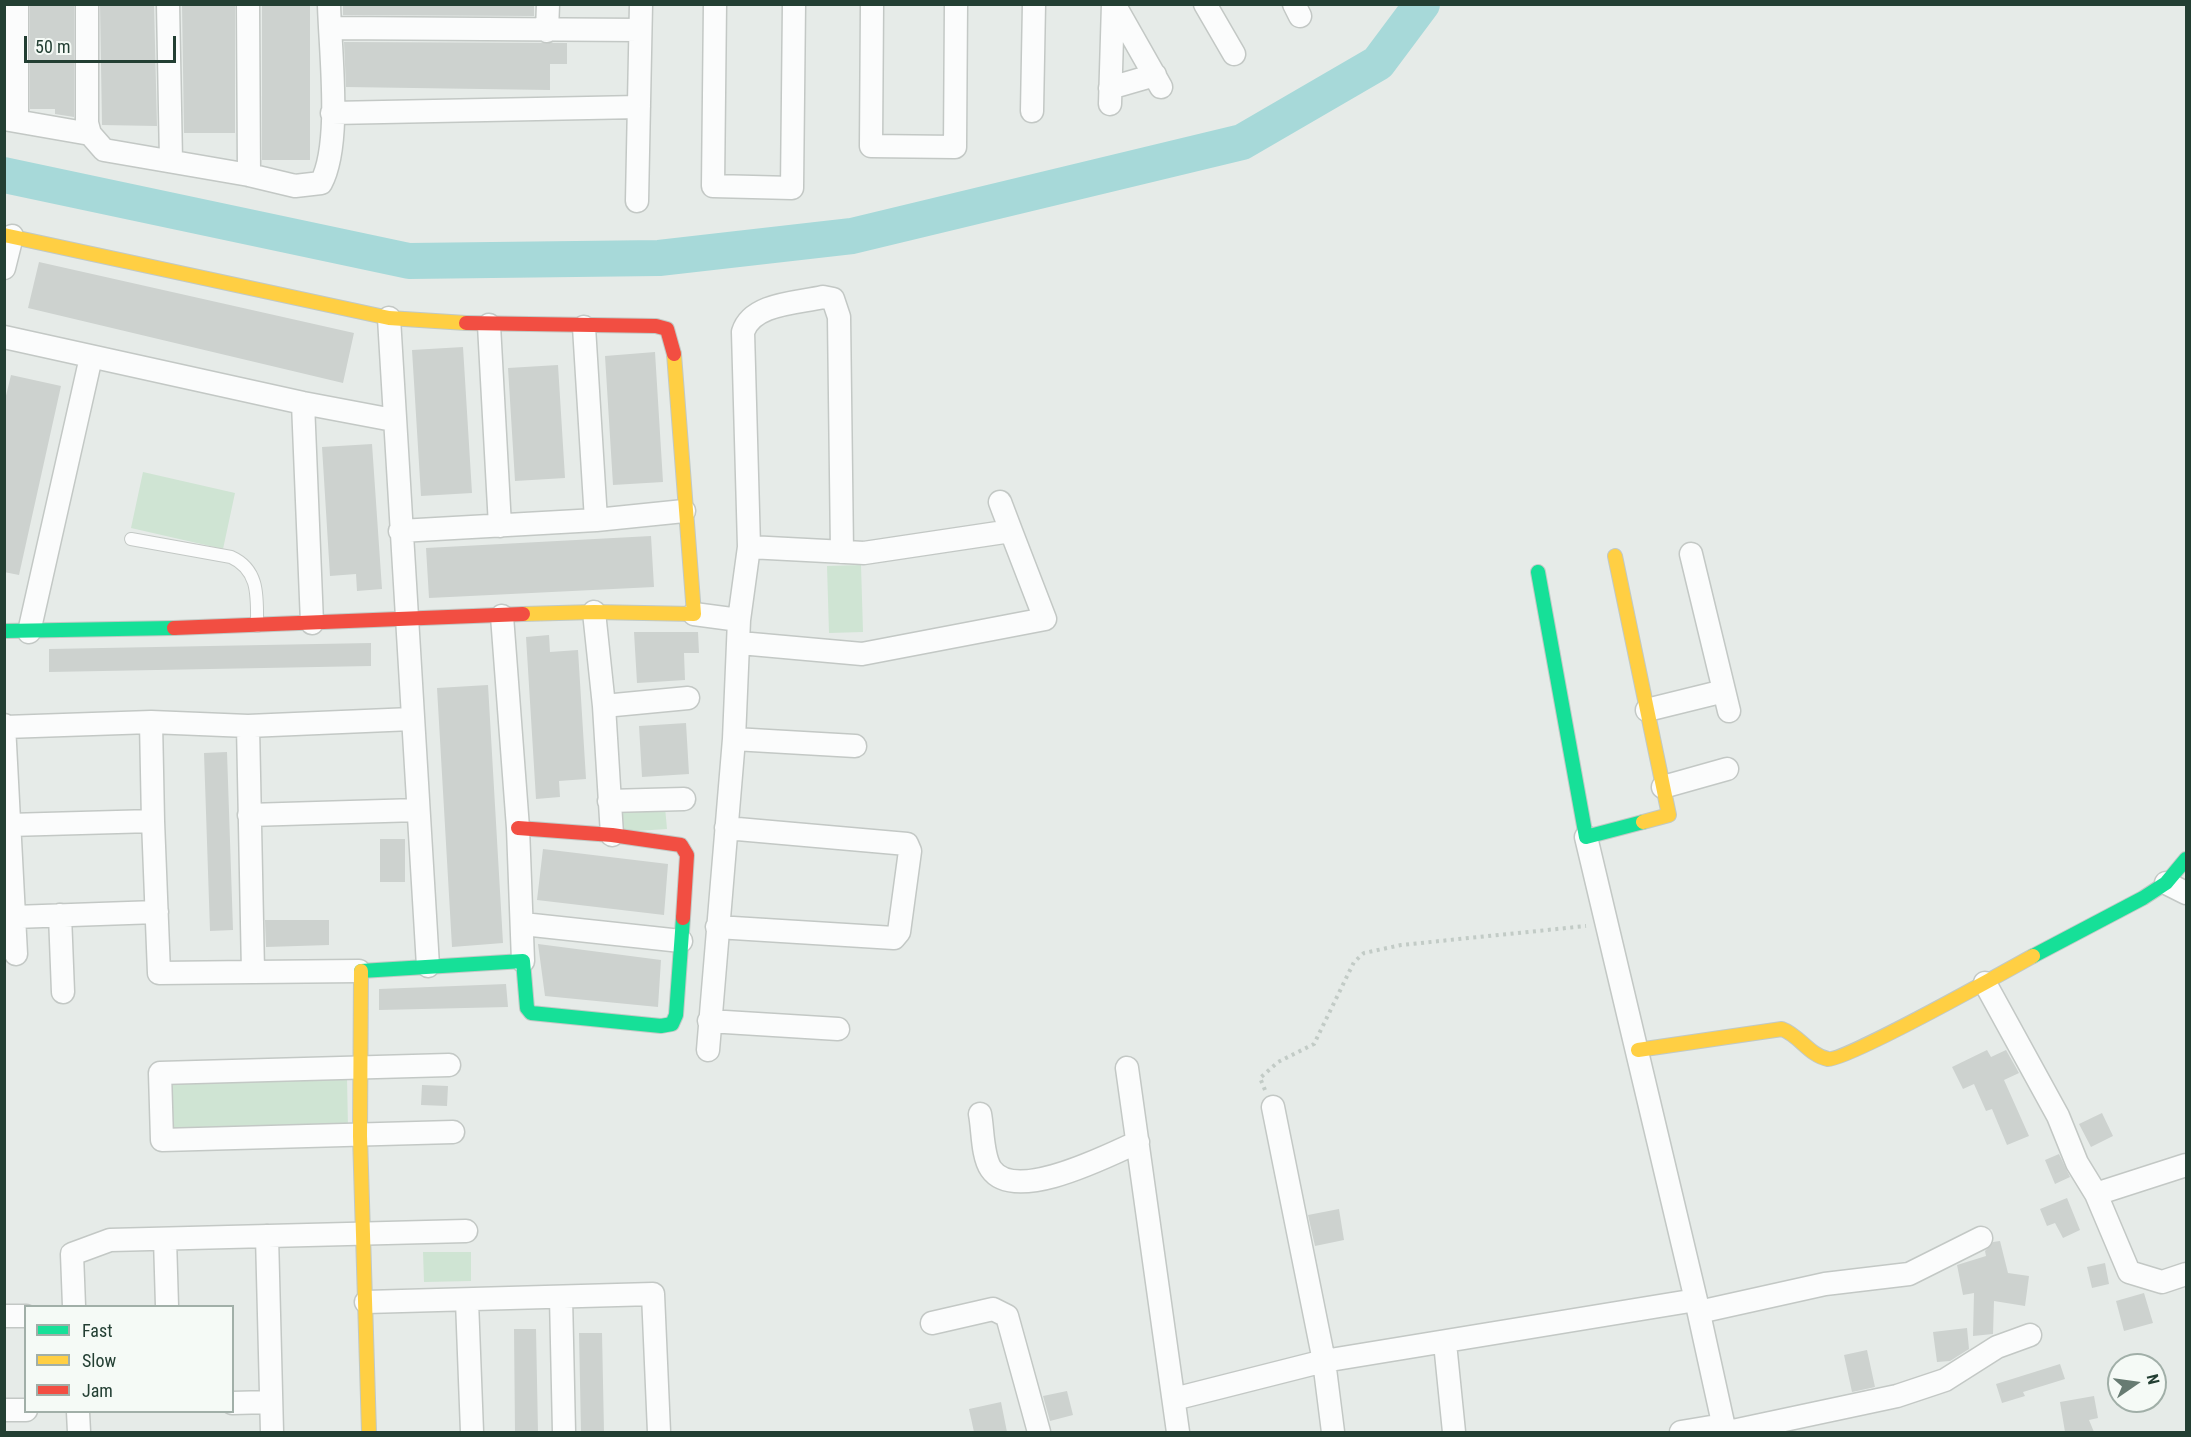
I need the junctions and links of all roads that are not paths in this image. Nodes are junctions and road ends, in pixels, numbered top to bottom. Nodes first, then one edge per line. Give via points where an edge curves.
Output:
1 (17, 4) edge
2 (87, 4) edge
3 (168, 4) edge
4 (248, 4) edge
5 (329, 4) edge
6 (548, 4) edge
7 (641, 4) edge
8 (716, 4) edge
9 (795, 4) edge
10 (872, 4) edge
11 (956, 4) edge
12 (1034, 4) edge
13 (1114, 4) edge
14 (1205, 4) edge
15 (330, 28) junction
16 (640, 30) junction
17 (547, 31) junction
18 (1234, 54) dead end
19 (639, 107) junction
20 (1032, 111) dead end
21 (332, 113) junction
22 (11, 120) edge
23 (90, 134) junction
24 (171, 161) junction
25 (249, 175) junction
26 (637, 201) dead end
27 (8, 236) edge
28 (4, 268) edge
29 (389, 318) junction
30 (489, 325) junction
31 (584, 327) junction
32 (4, 337) edge
33 (91, 357) junction
34 (303, 403) junction
35 (393, 420) junction
36 (1000, 501) dead end
37 (684, 511) junction
38 (596, 520) junction
39 (500, 526) junction
40 (400, 531) junction
41 (1011, 531) junction
42 (131, 539) dead end
43 (748, 547) junction
44 (842, 552) junction
45 (1691, 554) dead end
46 (1615, 556) dead end
47 (1538, 572) dead end
48 (594, 612) junction
49 (694, 614) junction
50 (502, 616) junction
51 (406, 618) junction
52 (739, 620) junction
53 (312, 623) junction
54 (257, 627) junction
55 (4, 631) edge
56 (29, 632) junction
57 (740, 643) junction
58 (688, 698) dead end
59 (604, 706) junction
60 (1647, 710) junction
61 (412, 719) junction
62 (151, 722) junction
63 (5, 726) edge
64 (248, 726) junction
65 (734, 739) junction
66 (855, 746) dead end
67 (1727, 769) dead end
68 (1664, 787) junction
69 (684, 799) dead end
70 (609, 801) junction
71 (418, 810) junction
72 (249, 815) junction
73 (153, 821) junction
74 (9, 825) junction
75 (518, 828) junction
76 (726, 828) junction
77 (612, 835) junction
78 (1586, 837) junction
79 (2187, 859) edge
80 (2166, 883) junction
81 (2187, 893) edge
82 (157, 912) junction
83 (60, 915) junction
84 (15, 917) junction
85 (523, 924) junction
86 (717, 927) junction
87 (681, 941) junction
88 (16, 954) dead end
89 (523, 962) junction
90 (428, 966) junction
91 (359, 971) junction
92 (253, 972) junction
93 (1985, 983) junction
94 (63, 992) dead end
95 (709, 1021) junction
96 (838, 1029) dead end
97 (708, 1050) dead end
98 (1638, 1050) junction
99 (450, 1065) dead end
100 (361, 1068) junction
101 (1127, 1068) dead end
102 (1273, 1107) road end
103 (980, 1114) dead end
104 (453, 1132) dead end
105 (360, 1136) junction
106 (1138, 1142) junction
107 (2187, 1165) edge
108 (2096, 1194) junction
109 (466, 1231) dead end
110 (364, 1234) junction
111 (267, 1236) junction
112 (1981, 1238) dead end
113 (165, 1239) junction
114 (2187, 1274) edge
115 (561, 1297) junction
116 (467, 1300) junction
117 (366, 1302) junction
118 (74, 1305) edge
119 (167, 1305) edge
120 (1698, 1306) junction
121 (4, 1316) edge
122 (24, 1316) edge
123 (932, 1323) dead end
124 (2030, 1335) dead end
125 (1445, 1343) junction
126 (1324, 1361) junction
127 (1174, 1399) junction
128 (271, 1402) junction
129 (234, 1403) edge
130 (4, 1410) edge
131 (24, 1410) edge
132 (78, 1413) edge
133 (1725, 1430) edge
134 (78, 1432) edge
135 (272, 1432) edge
136 (369, 1432) edge
137 (472, 1432) edge
138 (564, 1432) edge
139 (659, 1432) edge
140 (1039, 1432) edge
141 (1179, 1432) edge
142 (1333, 1432) edge
143 (1454, 1432) edge
144 (1681, 1432) edge

1 - 22 street
2 - 23 street via 86,93
3 - 24 street
4 - 25 street
5 - 15 street
6 - 17 street
7 - 16 street
8 - 9 street via 713,186 792,188
10 - 11 street via 871,146 955,147
12 - 20 street
13 - 13 street via 1110,96 1158,81
14 - 18 street
15 - 17 street
15 - 21 street
16 - 17 street
16 - 19 street
19 - 21 street
19 - 26 street
21 - 25 street via 330,158 321,183 295,186
22 - 23 street
23 - 24 street via 104,150
24 - 25 street
27 - 28 street
27 - 29 street
29 - 30 street
29 - 35 street
30 - 31 street
30 - 39 street
31 - 37 street via 656,327 669,331
31 - 38 street
32 - 33 street
33 - 34 street
33 - 56 street
34 - 35 street
34 - 53 street
35 - 40 street
36 - 41 street
37 - 38 street
37 - 49 street
38 - 39 street
39 - 40 street
40 - 51 street
41 - 44 street via 864,553
41 - 57 street via 1045,619 862,654
42 - 54 lane via 243,562 252,574 257,595
43 - 44 street
43 - 44 street via 743,332 746,322 762,311 823,297 833,299 839,317
43 - 52 street
45 - 60 street via 1726,701
46 - 60 street
47 - 78 street
48 - 49 street
48 - 50 street
48 - 59 street
49 - 52 street
50 - 51 street
50 - 75 street
51 - 53 street
51 - 61 street
52 - 57 street
53 - 54 street
54 - 56 street
55 - 56 street
57 - 65 street
58 - 59 street
59 - 70 street
60 - 68 street
61 - 64 street
61 - 71 street
62 - 63 street
62 - 64 street
62 - 73 street
63 - 74 street
64 - 72 street
65 - 66 street
65 - 76 street
67 - 68 street
68 - 78 street via 1669,815
69 - 70 street
70 - 77 street
71 - 72 street
71 - 90 street
72 - 92 street
73 - 74 street
73 - 82 street
74 - 84 street
75 - 77 street
75 - 85 street
76 - 86 street
76 - 86 street via 907,844 910,851 899,932 894,938
77 - 87 street via 681,845 687,855
78 - 98 street
79 - 80 street
80 - 81 street
80 - 93 street
82 - 83 street
82 - 92 street via 159,973
83 - 84 street
83 - 94 street
84 - 88 street
85 - 87 street
85 - 89 street
86 - 95 street
87 - 89 street via 676,1015 672,1024 661,1026 531,1013 526,1008
89 - 90 street
90 - 91 street
91 - 92 street
91 - 100 street
93 - 98 street via 1832,1060 1820,1057 1799,1035 1782,1029
93 - 108 street
95 - 96 street
95 - 97 street
98 - 120 street
99 - 100 street
100 - 105 street
100 - 105 street via 160,1073 162,1140
101 - 106 street
102 - 126 street
103 - 106 street via 990,1167 999,1178 1054,1177
104 - 105 street
105 - 110 street
106 - 127 street
107 - 108 street
108 - 114 street via 2129,1272 2162,1282
109 - 110 street
110 - 111 street
110 - 117 street
111 - 113 street
111 - 128 street
112 - 120 street via 1909,1274
113 - 118 street via 110,1240 72,1254
113 - 119 street
115 - 116 street
115 - 138 street
115 - 139 street via 652,1294
116 - 117 street
116 - 137 street
117 - 136 street
120 - 125 street
120 - 133 street
121 - 122 street
123 - 140 street via 993,1309 1007,1316
124 - 133 street via 1997,1347 1945,1380 1897,1396
125 - 126 street
125 - 143 street
126 - 127 street
126 - 142 street
127 - 141 street
128 - 129 street
128 - 135 street
130 - 131 street
132 - 134 street
133 - 144 street

